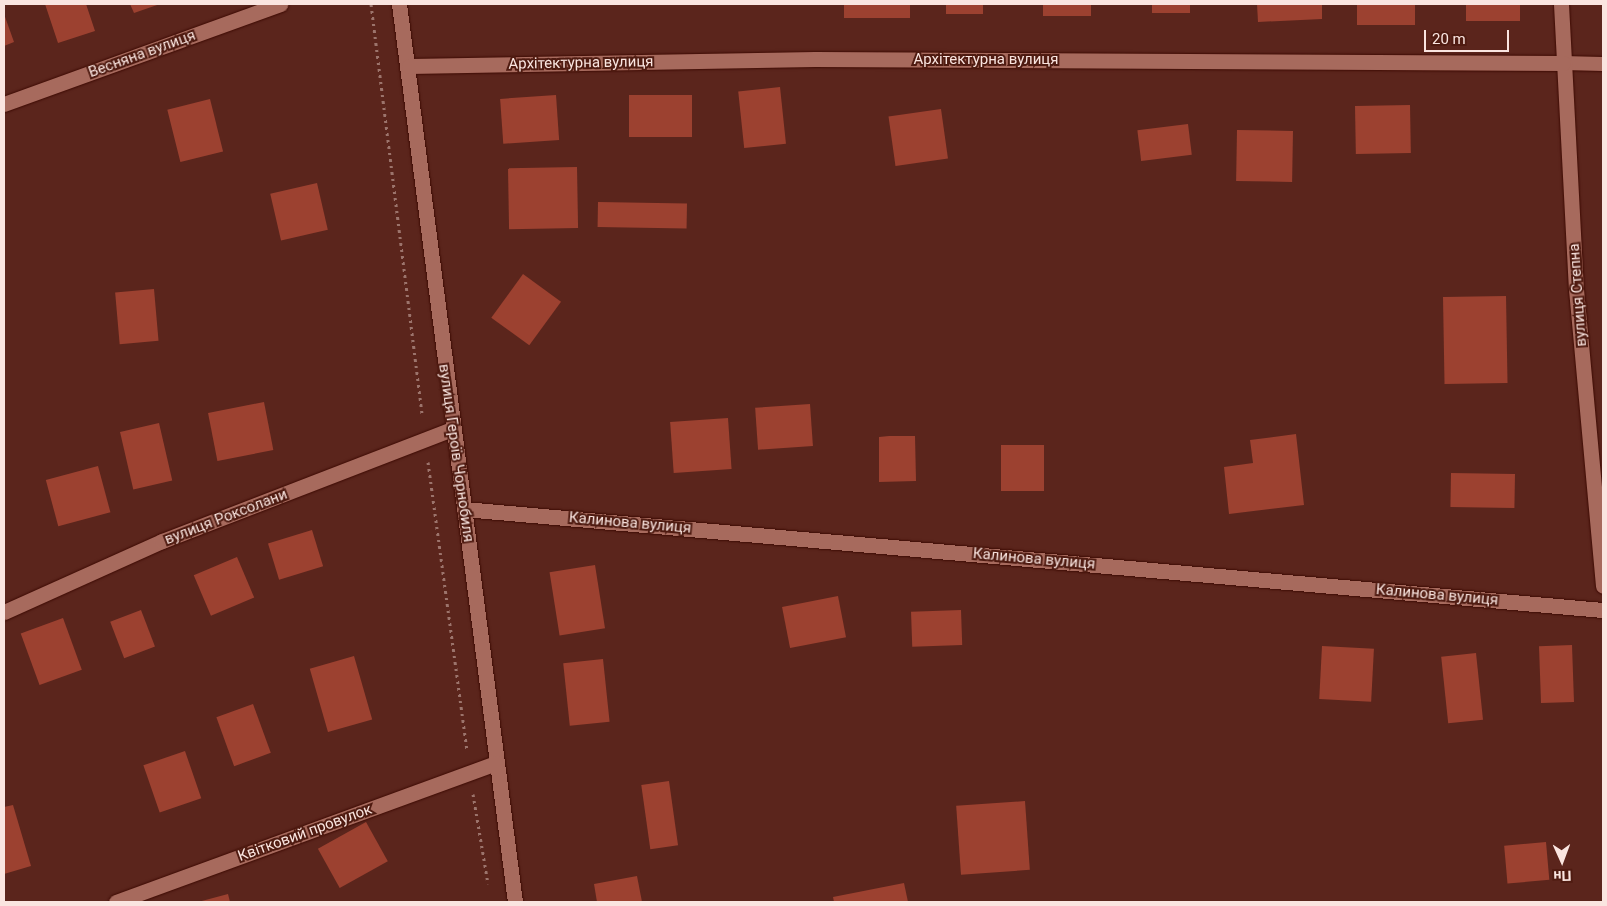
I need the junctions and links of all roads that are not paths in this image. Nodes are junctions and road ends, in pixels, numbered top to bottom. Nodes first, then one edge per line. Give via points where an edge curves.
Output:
1 (280, 4) edge
2 (399, 4) edge
3 (1561, 4) edge
4 (1563, 63) junction
5 (1603, 64) edge
6 (408, 66) junction
7 (4, 104) edge
8 (452, 429) junction
9 (464, 509) junction
10 (1603, 586) edge
11 (1603, 610) edge
12 (4, 612) edge
13 (495, 763) junction
14 (116, 902) edge
15 (515, 902) edge

1 - 7 street, Весняна вулиця
2 - 6 street, вулиця Героїв Чорнобиля
3 - 4 street, вулиця Степна
4 - 5 lane
4 - 6 street, Архітектурна вулиця via 815,59
4 - 10 street, вулиця Степна via 1576,288
6 - 8 street, вулиця Героїв Чорнобиля
8 - 9 street, вулиця Героїв Чорнобиля
8 - 12 street, вулиця Роксолани via 162,541
9 - 11 street, Калинова вулиця
9 - 13 street, вулиця Героїв Чорнобиля
13 - 14 street, Квітковий провулок
13 - 15 street, вулиця Героїв Чорнобиля

